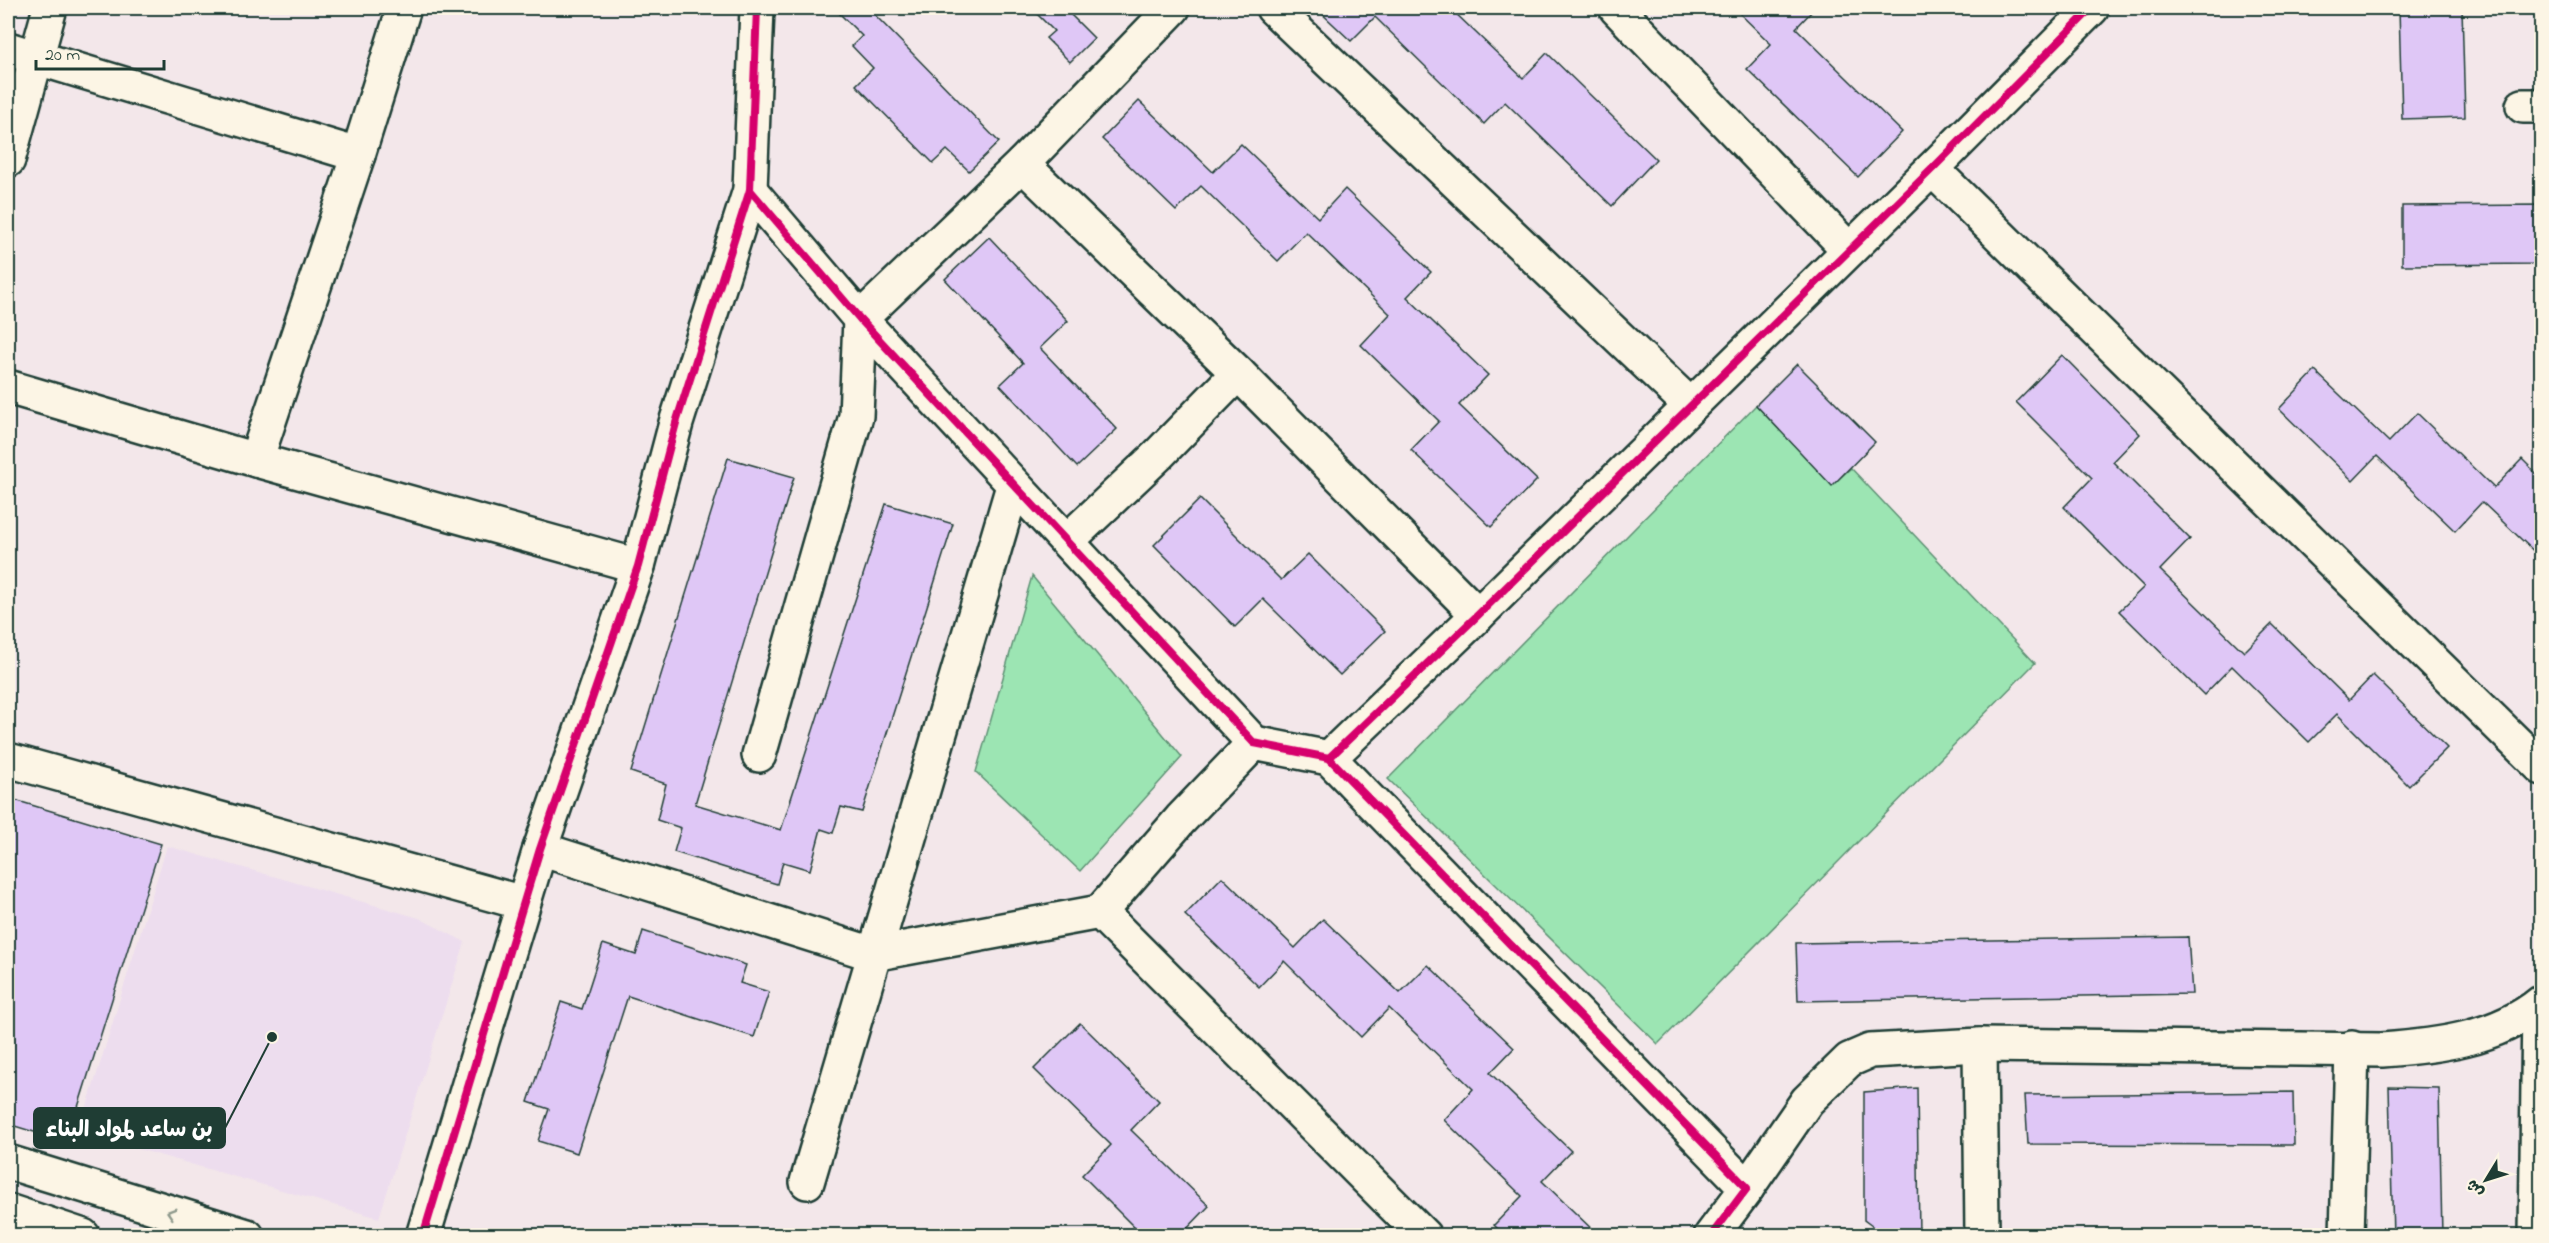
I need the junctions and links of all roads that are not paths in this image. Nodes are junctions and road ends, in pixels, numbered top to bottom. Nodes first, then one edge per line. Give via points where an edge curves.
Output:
1 (50, 8) edge
2 (404, 8) edge
3 (758, 8) edge
4 (1173, 8) edge
5 (1274, 8) edge
6 (1616, 8) edge
7 (2092, 8) edge
8 (22, 53) edge
9 (358, 155) junction
10 (8, 160) edge
11 (1022, 164) junction
12 (1932, 169) junction
13 (750, 190) junction
14 (1849, 250) junction
15 (860, 319) junction
16 (1238, 373) junction
17 (8, 387) edge
18 (1690, 405) junction
19 (256, 460) junction
20 (1013, 486) junction
21 (1067, 541) junction
22 (638, 566) junction
23 (1478, 615) junction
24 (1254, 742) junction
25 (759, 755) dead end
26 (1329, 758) junction
27 (8, 760) edge
28 (2541, 768) edge
29 (540, 849) junction
30 (523, 903) junction
31 (1100, 912) junction
32 (873, 954) junction
33 (2540, 1004) edge
34 (1980, 1045) junction
35 (2352, 1048) junction
36 (8, 1162) edge
37 (807, 1182) dead end
38 (1747, 1188) junction
39 (8, 1211) edge
40 (83, 1236) edge
41 (247, 1236) edge
42 (423, 1236) edge
43 (1424, 1236) edge
44 (1711, 1236) edge
45 (1982, 1236) edge
46 (2347, 1236) edge
47 (2536, 1236) edge

1 - 8 street
2 - 9 street
3 - 13 street
4 - 11 street
5 - 18 street
6 - 14 street
7 - 12 street
8 - 9 street
8 - 10 street
9 - 19 street
11 - 15 street
11 - 16 street
12 - 14 street
12 - 28 street
13 - 15 street
13 - 22 street via 676,423
14 - 18 street
15 - 20 street
15 - 25 street via 856,416
16 - 21 street
16 - 23 street
17 - 19 street
18 - 23 street
19 - 22 street
20 - 21 street
20 - 32 street
21 - 24 street
22 - 29 street
23 - 26 street
24 - 26 street
24 - 31 street
26 - 38 street
27 - 30 street
29 - 30 street
29 - 32 street
30 - 42 street
31 - 32 street
31 - 43 street
32 - 37 street
33 - 35 street via 2497,1029 2459,1040 2426,1047
33 - 47 street
34 - 35 street
34 - 38 street via 1870,1051 1849,1060 1807,1101
34 - 45 street
35 - 46 street
41 -> 36 street
38 - 44 street
39 - 40 street

